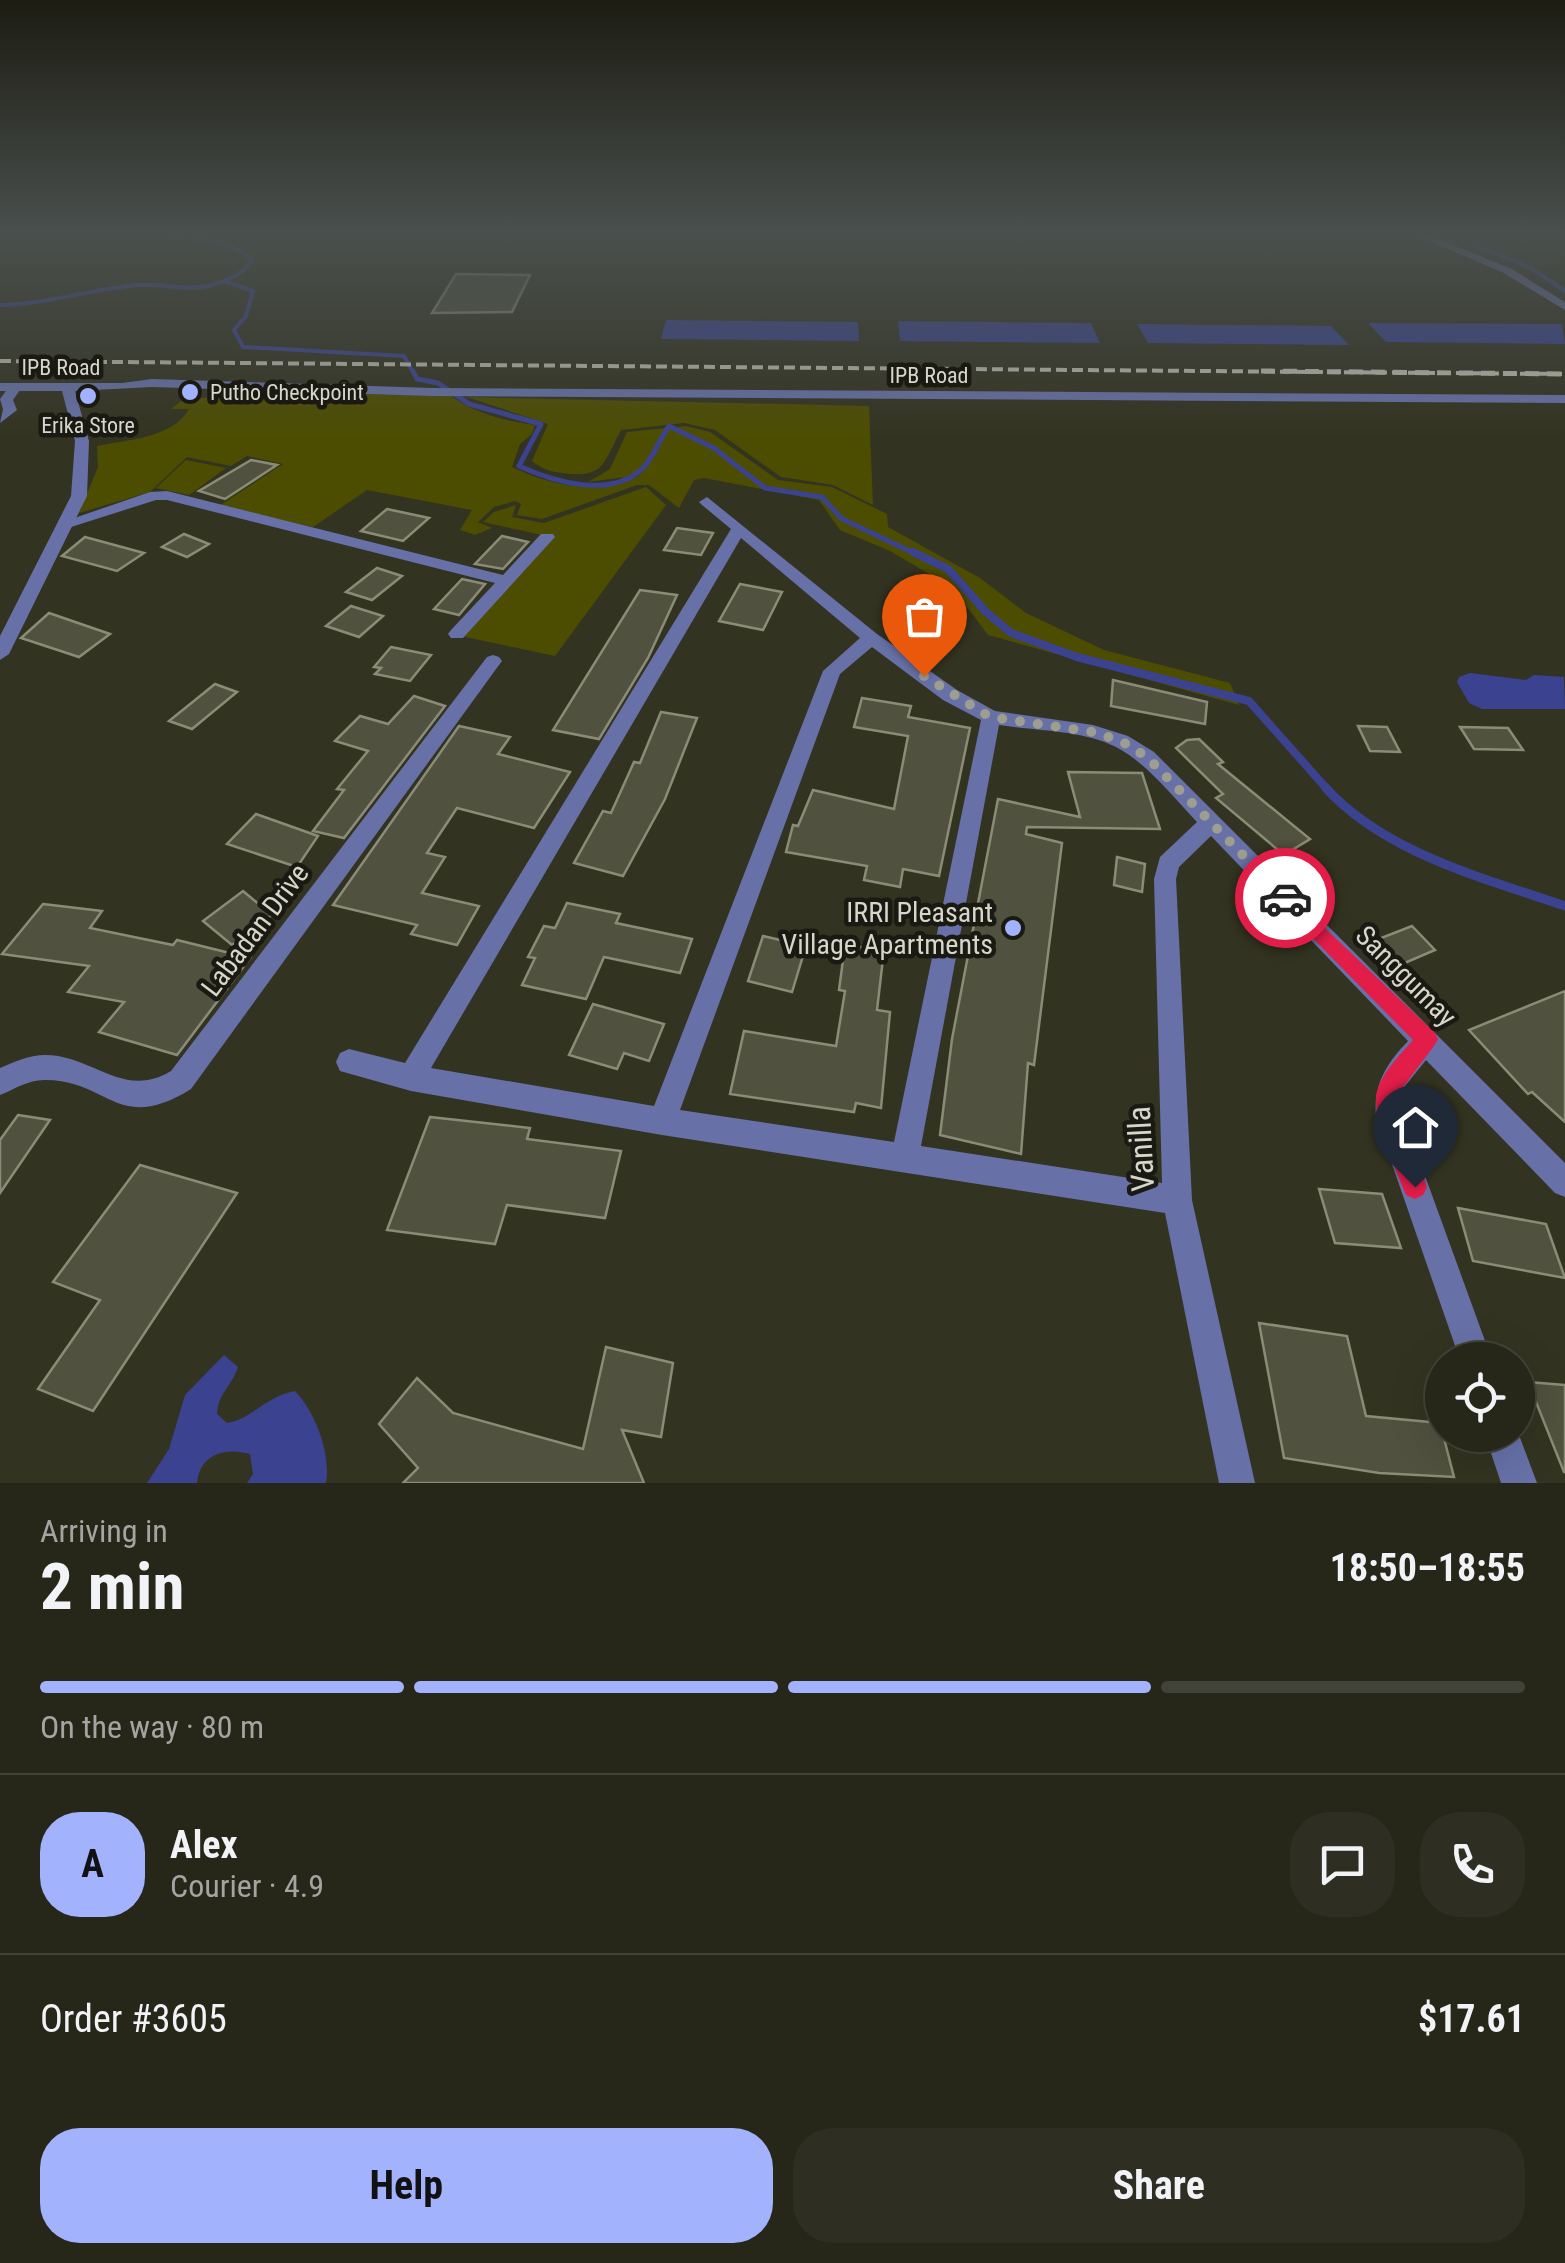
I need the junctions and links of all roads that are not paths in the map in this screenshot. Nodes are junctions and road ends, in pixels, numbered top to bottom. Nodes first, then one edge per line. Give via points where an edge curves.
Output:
1 (66, 386) junction
2 (8, 387) edge
3 (1565, 398) edge
4 (0, 420) edge
5 (707, 502) dead end
6 (68, 522) junction
7 (738, 530) junction
8 (547, 537) dead end
9 (503, 580) junction
10 (457, 634) dead end
11 (872, 638) junction
12 (0, 654) edge
13 (493, 661) dead end
14 (990, 717) junction
15 (1210, 823) junction
16 (1427, 1039) junction
17 (349, 1062) dead end
18 (410, 1078) junction
19 (0, 1082) edge
20 (662, 1121) junction
21 (904, 1156) junction
22 (1565, 1183) edge
23 (1177, 1200) junction
24 (1470, 1342) edge
25 (1508, 1452) edge
26 (1237, 1483) edge
27 (1519, 1483) edge

1 - 2 street, IPB Road
1 - 3 street, IPB Road via 216,396 292,390
1 - 6 street via 80,427 83,468
2 - 4 street via 10,410
5 - 7 street, Sanggumay
6 - 9 street via 167,496
6 - 12 street
7 - 11 street, Sanggumay
7 - 18 street
8 - 9 street
9 - 10 street
11 - 14 street, Sanggumay
11 - 20 street via 832,671
13 - 19 street, Labadan Drive via 181,1080 140,1098 53,1068 23,1070
14 - 15 street, Sanggumay via 1121,741 1147,757
14 - 21 street
15 - 16 street, Sanggumay
15 - 23 street, Vanilla via 1168,863 1165,879
16 - 22 street, Sanggumay
16 - 24 street via 1386,1095
17 - 18 street
18 - 20 street
20 - 21 street
21 - 23 street
23 - 26 street, Vanilla
25 - 27 street

